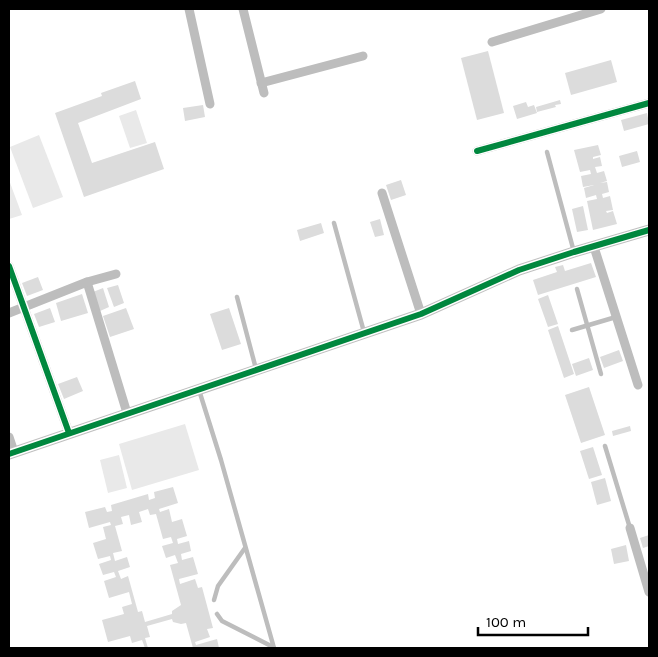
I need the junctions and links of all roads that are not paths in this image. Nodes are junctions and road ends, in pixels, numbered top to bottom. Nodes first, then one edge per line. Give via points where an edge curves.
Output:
1 (189, 9) edge
2 (243, 9) edge
3 (600, 9) edge
4 (492, 42) dead end
5 (363, 56) dead end
6 (261, 83) junction
7 (264, 93) dead end
8 (649, 103) edge
9 (210, 104) dead end
10 (477, 151) dead end
11 (547, 152) dead end
12 (382, 193) dead end
13 (334, 222) dead end
14 (649, 230) edge
15 (594, 247) junction
16 (574, 252) junction
17 (9, 266) edge
18 (116, 274) dead end
19 (87, 282) junction
20 (577, 289) dead end
21 (237, 298) dead end
22 (23, 307) junction
23 (9, 313) edge
24 (421, 314) junction
25 (616, 317) junction
26 (587, 326) junction
27 (572, 330) dead end
28 (364, 334) junction
29 (256, 371) junction
30 (601, 374) dead end
31 (638, 385) dead end
32 (198, 389) junction
33 (127, 413) junction
34 (69, 433) junction
35 (9, 437) edge
36 (605, 446) dead end
37 (12, 453) edge
38 (630, 528) joint
39 (245, 547) junction
40 (649, 592) edge
41 (214, 600) dead end
42 (217, 614) dead end
43 (274, 648) edge

1 - 9 street
2 - 6 street
3 - 4 street
5 - 6 street
6 - 7 street
8 - 10 street
11 - 16 lane
12 - 24 street
13 - 28 lane
14 - 15 street
15 - 16 street
15 - 25 street
16 - 24 street via 518,271
17 - 22 street
18 - 19 street
19 - 22 street
19 - 33 street
20 - 26 lane
21 - 29 lane
22 - 23 street
22 - 34 street
24 - 28 street
25 - 26 lane
25 - 31 street
26 - 27 lane
26 - 30 lane
28 - 29 street
29 - 32 street
32 - 33 street
32 - 39 lane
33 - 34 street
34 - 37 street
35 - 37 street
36 - 38 lane
38 - 40 street
39 - 41 lane via 218,586
39 - 43 lane
42 - 43 lane via 222,621

